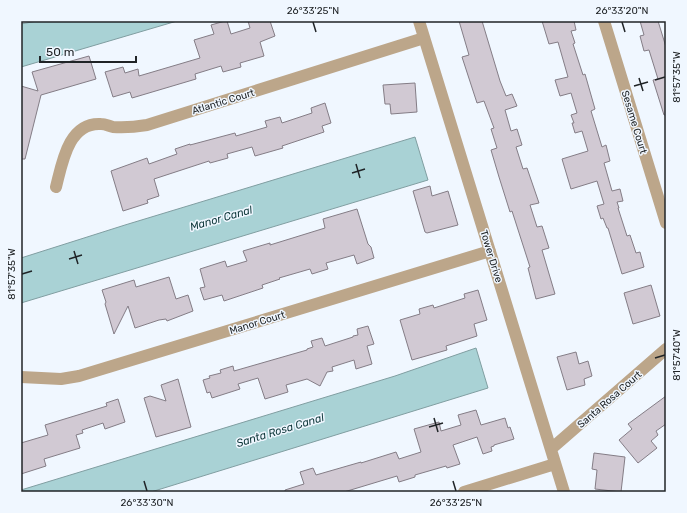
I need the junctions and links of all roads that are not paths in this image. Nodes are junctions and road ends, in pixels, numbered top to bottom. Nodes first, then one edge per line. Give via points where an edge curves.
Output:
1 (419, 21) edge
2 (604, 21) edge
3 (424, 38) junction
4 (56, 187) dead end
5 (666, 223) edge
6 (490, 251) junction
7 (666, 348) edge
8 (21, 377) edge
9 (551, 449) junction
10 (555, 464) junction
11 (464, 492) edge
12 (564, 492) edge

1 - 3 street, Tower Drive
2 - 5 street, Sesame Court
3 - 4 street, Atlantic Court via 147,125 123,128 102,124 88,126 80,130 69,144
3 - 6 street, Tower Drive
6 - 8 street, Manor Court via 78,376 61,379
6 - 9 street, Tower Drive
7 - 9 street, Santa Rosa Court
9 - 10 street, Tower Drive
10 - 11 street
10 - 12 street, Tower Drive

